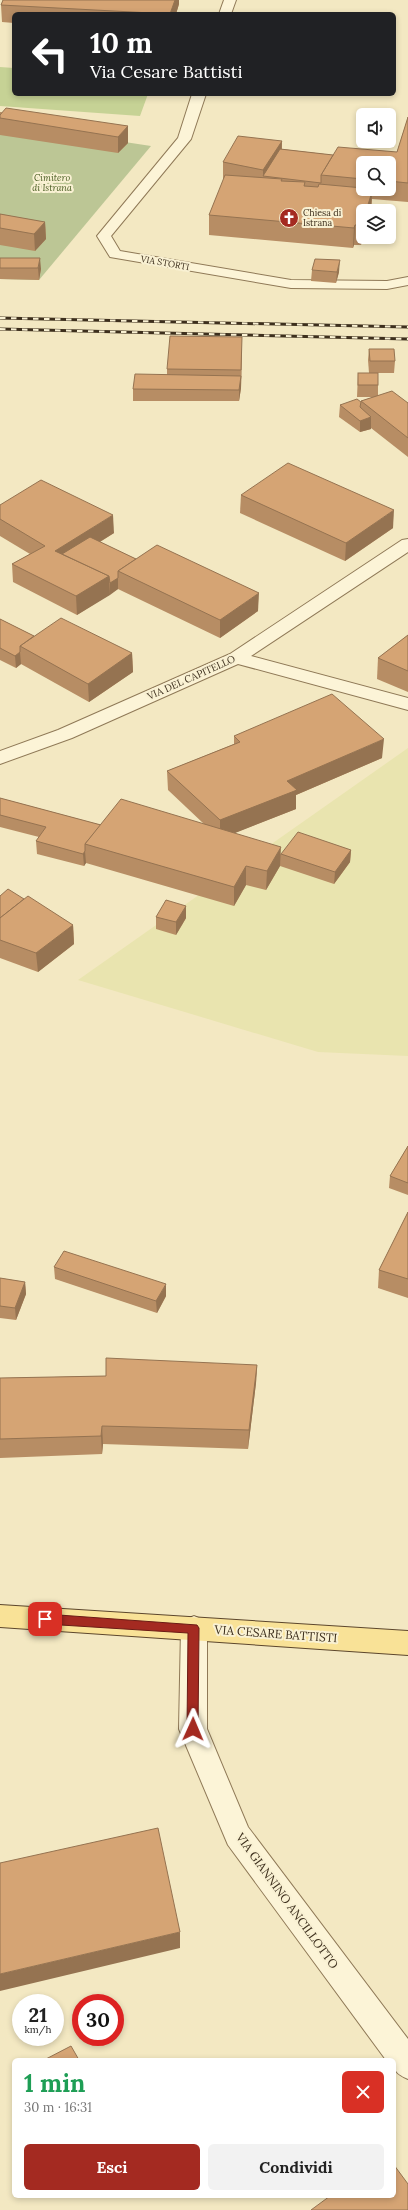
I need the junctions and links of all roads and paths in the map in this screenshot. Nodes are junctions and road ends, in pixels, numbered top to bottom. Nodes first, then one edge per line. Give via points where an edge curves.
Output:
1 (230, 0) edge
2 (226, 12) edge
3 (198, 96) edge
4 (408, 281) edge
5 (408, 544) edge
6 (236, 658) junction
7 (408, 704) edge
8 (5, 751) edge
9 (0, 1616) edge
10 (194, 1628) junction
11 (408, 1643) edge
12 (408, 2064) edge

1 - 2 street
3 - 4 street, VIA STORTI via 184,140 104,236 115,254 291,284 387,286
5 - 6 street, VIA DEL CAPITELLO
6 - 7 street
6 - 8 street, VIA DEL CAPITELLO via 65,734
9 - 10 main road, VIA CESARE BATTISTI
10 - 11 main road, VIA CESARE BATTISTI
10 - 12 street, VIA GIANNINO ANCILLOTTO via 193,1729 238,1836

